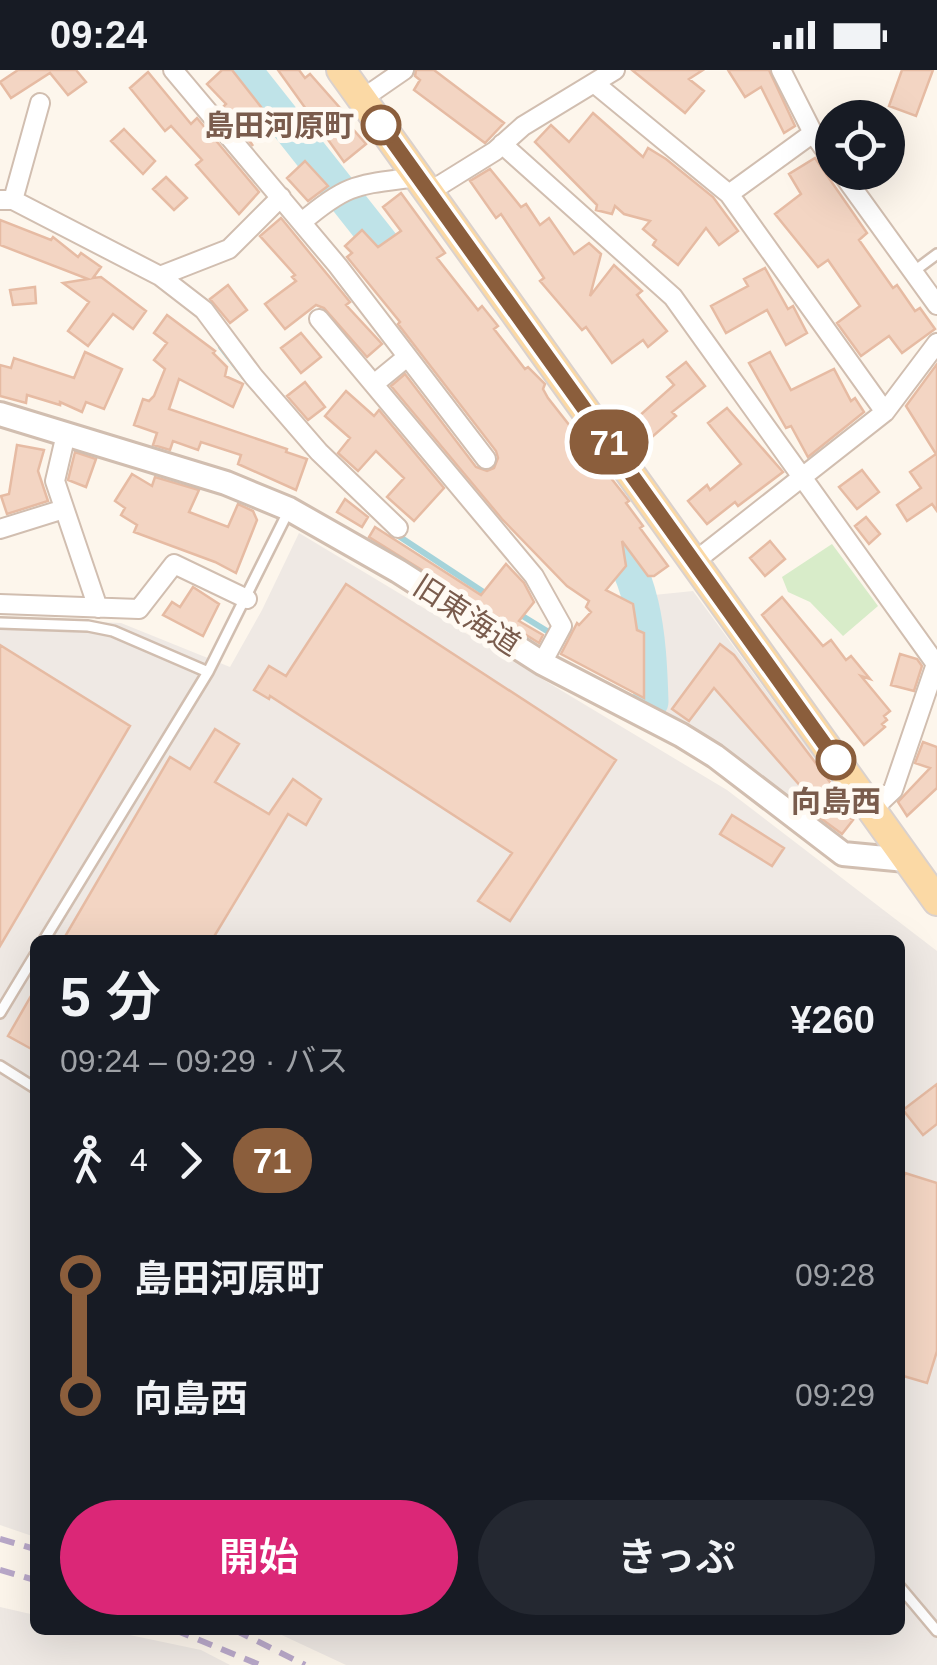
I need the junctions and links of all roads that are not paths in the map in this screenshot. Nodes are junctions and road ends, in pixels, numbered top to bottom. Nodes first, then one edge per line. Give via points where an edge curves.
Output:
1 (173, 70) edge
2 (341, 70) edge
3 (404, 70) edge
4 (615, 70) edge
5 (781, 70) edge
6 (594, 83) junction
7 (362, 99) junction
8 (40, 103) dead end
9 (813, 133) junction
10 (815, 136) edge
11 (502, 144) junction
12 (424, 184) junction
13 (855, 190) edge
14 (729, 194) junction
15 (281, 197) junction
16 (6, 200) edge
17 (302, 222) junction
18 (937, 254) edge
19 (913, 272) junction
20 (160, 276) junction
21 (937, 305) edge
22 (320, 319) dead end
23 (937, 343) edge
24 (407, 356) junction
25 (374, 384) junction
26 (886, 412) junction
27 (0, 414) edge
28 (66, 434) junction
29 (486, 460) dead end
30 (802, 478) junction
31 (64, 510) junction
32 (289, 510) junction
33 (398, 528) dead end
34 (0, 529) edge
35 (694, 562) junction
36 (247, 598) junction
37 (0, 604) edge
38 (98, 608) junction
39 (0, 623) edge
40 (936, 662) edge
41 (542, 663) junction
42 (208, 672) junction
43 (872, 810) junction
44 (906, 860) junction
45 (937, 901) edge
46 (47, 935) edge
47 (30, 963) edge
48 (0, 1012) edge
49 (0, 1066) edge
50 (30, 1085) edge
51 (905, 1594) edge
52 (937, 1632) edge

1 - 15 street
2 - 7 main road
3 - 7 street
4 - 6 street
5 - 9 street
6 - 11 street
6 - 14 street
7 - 12 main road
8 - 16 street
9 - 10 street
9 - 14 street
11 - 12 street
11 - 30 street via 672,298
12 - 17 street via 351,186
12 - 35 main road
13 - 19 street
14 - 26 street
15 - 17 street
15 - 20 street via 229,249
16 - 20 street
17 - 24 street
18 - 19 lane
19 - 21 street
20 - 33 street via 204,310 320,452
22 - 25 street
23 - 26 street
24 - 25 street
24 - 29 street
25 - 41 street via 534,576 562,626
26 - 30 street
27 - 28 street, 旧東海道
28 - 31 street via 55,481
28 - 32 street, 旧東海道 via 226,483
30 - 35 street
30 - 40 street
31 - 34 street
31 - 38 street
32 - 36 lane
32 - 41 street, 旧東海道
35 - 43 main road
36 - 38 street via 174,564 139,609
36 - 42 lane
37 - 38 street
39 - 42 lane via 113,631
40 - 43 street via 893,790
41 - 44 street, 旧東海道 via 715,756 843,854
42 - 46 lane
43 - 44 main road
44 - 45 main road
47 - 48 lane
49 - 50 lane
51 - 52 lane

